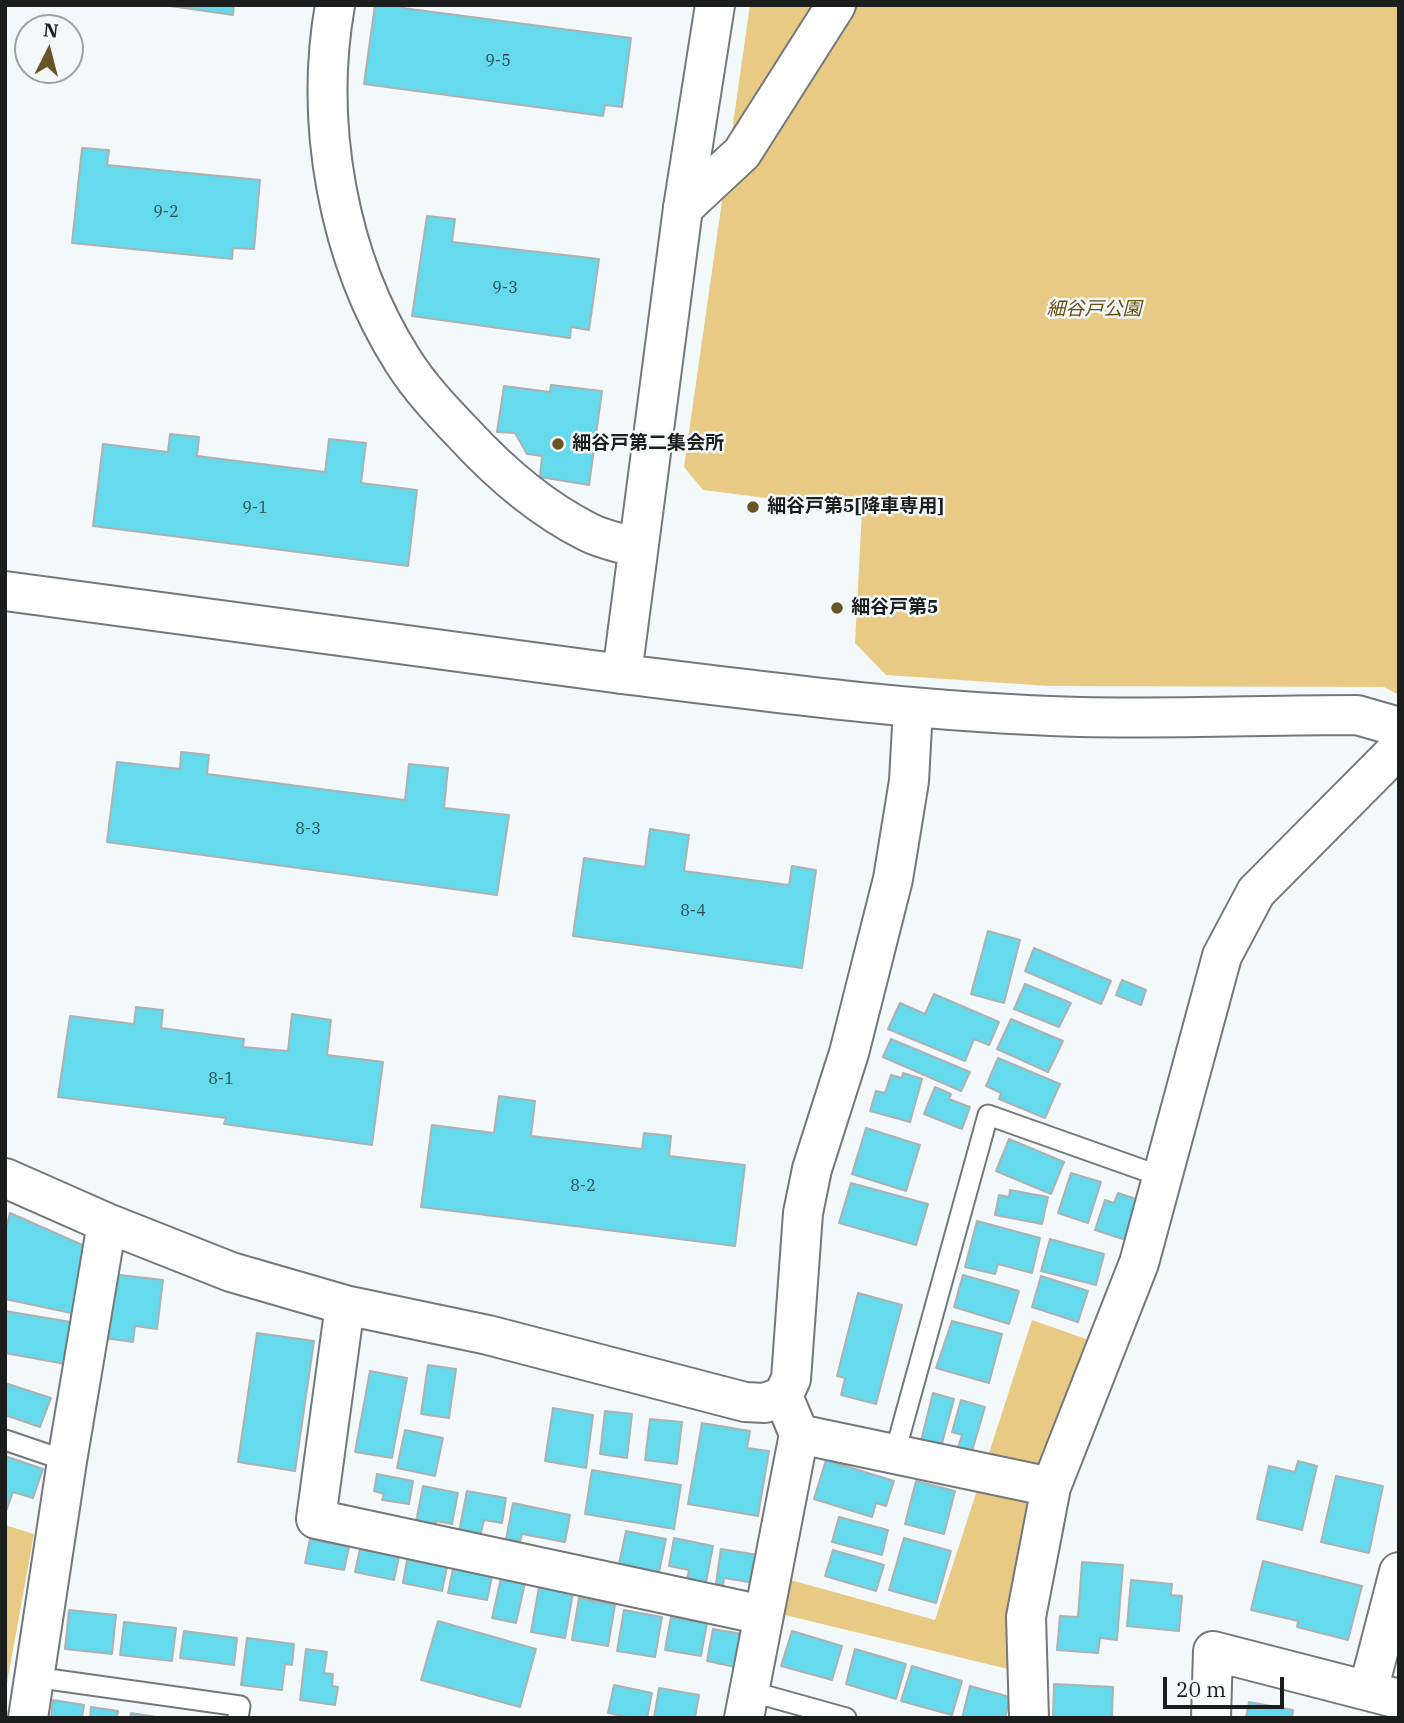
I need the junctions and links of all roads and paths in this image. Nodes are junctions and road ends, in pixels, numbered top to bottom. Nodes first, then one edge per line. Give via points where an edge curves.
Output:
1 (335, 5) edge
2 (715, 5) edge
3 (836, 5) edge
4 (683, 208) junction
5 (639, 548) junction
6 (5, 592) edge
7 (622, 674) junction
8 (913, 708) junction
9 (1399, 727) edge
10 (1399, 748) edge
11 (5, 1178) edge
12 (1163, 1178) junction
13 (107, 1223) junction
14 (345, 1305) junction
15 (783, 1396) junction
16 (799, 1434) junction
17 (5, 1440) edge
18 (894, 1456) junction
19 (67, 1461) junction
20 (1051, 1488) junction
21 (1399, 1572) edge
22 (763, 1615) junction
23 (34, 1677) junction
24 (1383, 1695) edge
25 (747, 1704) edge
26 (28, 1718) edge
27 (238, 1718) edge
28 (846, 1718) edge
29 (1029, 1718) edge
30 (1211, 1718) edge

1 - 5 street via 326,93 330,155 344,223 367,291 402,361 432,400 522,491 589,532
2 - 4 street
3 - 4 street via 742,153
4 - 5 street
5 - 7 street
6 - 7 street
7 - 8 street
8 - 9 street via 1082,717 1357,715
8 - 15 street via 909,781 893,880 803,1213 791,1379
10 - 12 street via 1256,892 1222,956
11 - 13 street
12 - 18 lane via 988,1115
12 - 20 street via 1139,1263
13 - 14 street via 231,1272
13 - 19 street
14 - 15 street via 488,1335 745,1402 765,1403
14 - 22 street via 316,1519
15 - 16 street
16 - 18 street
16 - 22 street
17 - 19 lane
18 - 20 street
19 - 23 street
20 - 29 street via 1026,1617
21 - 24 street
22 - 25 street
23 - 26 street
23 - 27 lane via 240,1706
24 - 30 street via 1213,1651
25 - 28 lane

